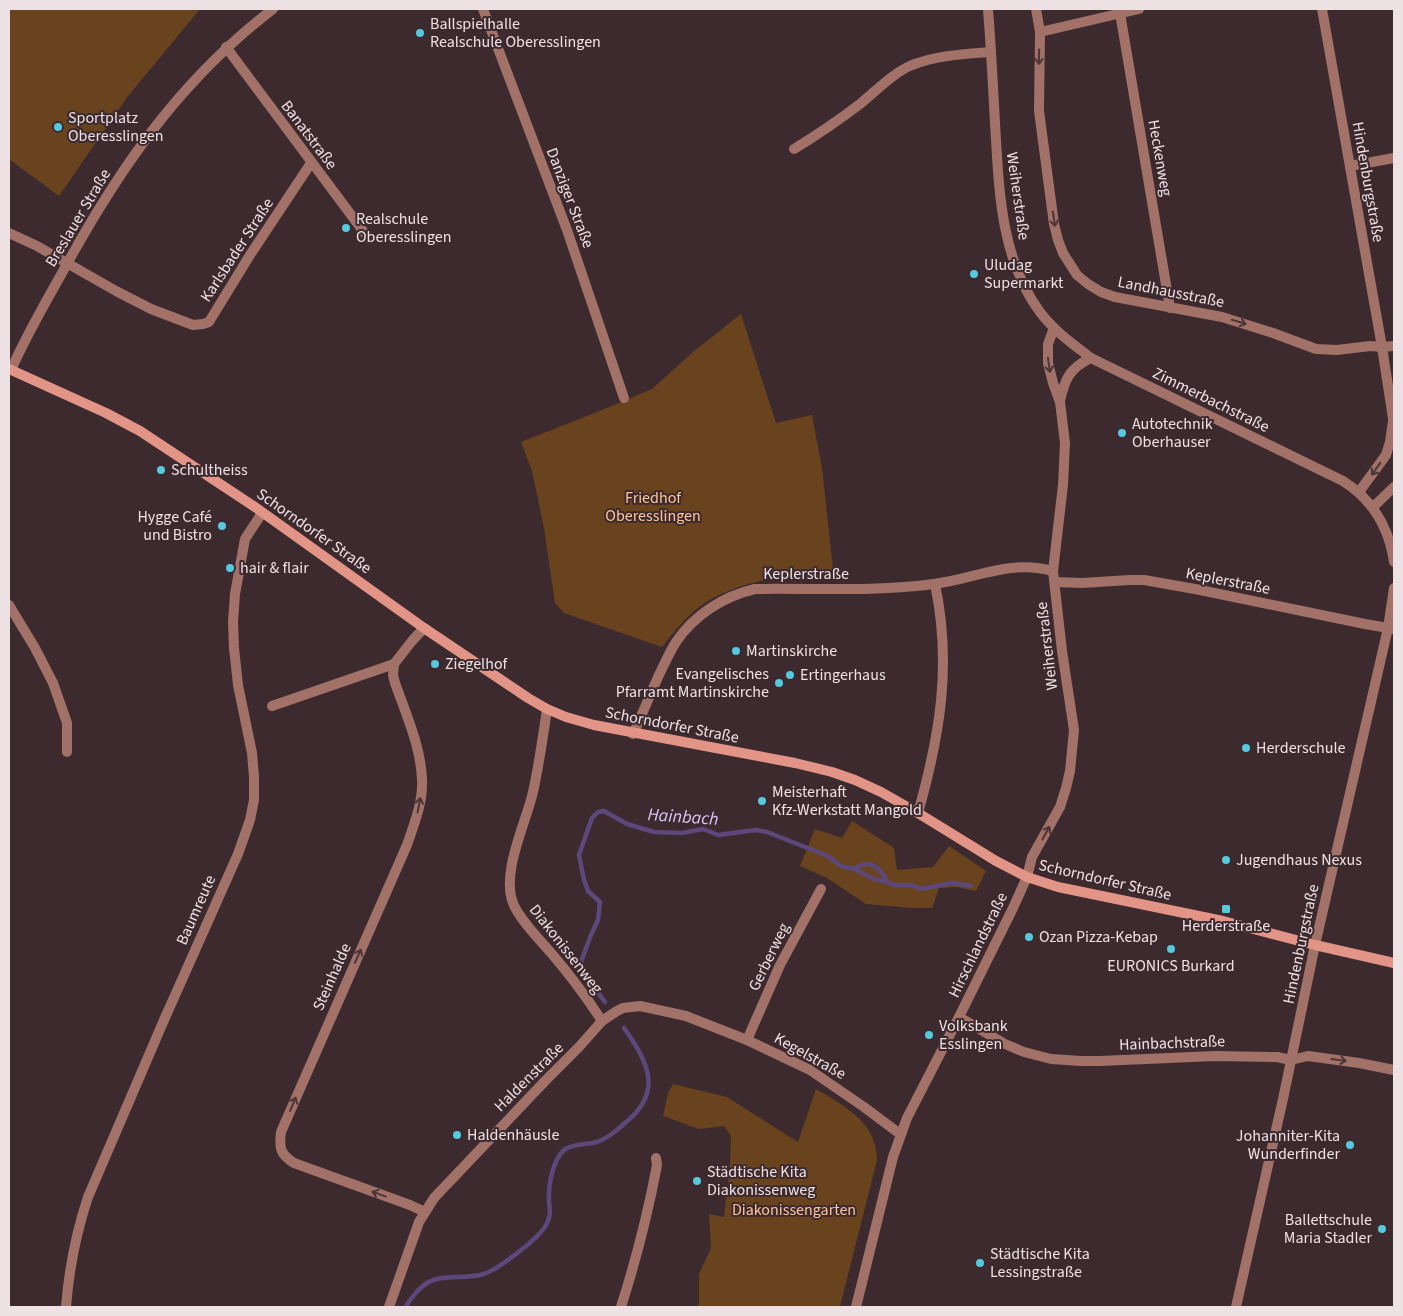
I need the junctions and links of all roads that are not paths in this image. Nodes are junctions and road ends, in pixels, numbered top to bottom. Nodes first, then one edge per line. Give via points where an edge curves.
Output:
1 (273, 9) edge
2 (483, 9) edge
3 (988, 9) edge
4 (1036, 9) edge
5 (1139, 9) edge
6 (1322, 9) edge
7 (1120, 13) junction
8 (1040, 32) junction
9 (226, 47) junction
10 (992, 52) junction
11 (794, 149) dead end
12 (1394, 158) edge
13 (311, 163) junction
14 (1350, 166) junction
15 (9, 233) edge
16 (369, 239) dead end
17 (67, 262) junction
18 (1170, 308) junction
19 (1054, 328) junction
20 (1394, 346) edge
21 (1382, 347) junction
22 (1091, 358) junction
23 (10, 369) edge
24 (624, 398) dead end
25 (1060, 402) junction
26 (1393, 409) edge
27 (1394, 423) edge
28 (1394, 486) edge
29 (1359, 492) junction
30 (1372, 507) junction
31 (262, 513) junction
32 (1393, 546) edge
33 (1394, 562) edge
34 (1054, 576) junction
35 (935, 584) junction
36 (1394, 588) edge
37 (9, 605) edge
38 (424, 628) junction
39 (1391, 628) edge
40 (394, 664) junction
41 (272, 706) dead end
42 (547, 709) junction
43 (633, 734) junction
44 (67, 752) dead end
45 (918, 813) junction
46 (1027, 877) junction
47 (821, 889) dead end
48 (1315, 945) junction
49 (1394, 963) edge
50 (959, 1017) junction
51 (602, 1021) junction
52 (748, 1040) junction
53 (1291, 1060) junction
54 (1394, 1070) edge
55 (900, 1134) junction
56 (656, 1158) dead end
57 (424, 1212) junction
58 (66, 1307) edge
59 (389, 1307) edge
60 (621, 1307) edge
61 (856, 1307) edge
62 (1236, 1307) edge

1 - 9 street, Breslauer Straße
2 - 24 street, Danziger Straße via 567,230
3 - 10 street, Weiherstraße
4 - 8 street, Landhausstraße
5 - 7 street
6 - 14 street, Hindenburgstraße
7 - 8 street
7 - 18 street, Heckenweg
8 -> 18 street, Landhausstraße via 1040,111 1054,224 1063,253 1077,275 1100,292
9 - 13 street, Banatstraße
9 - 17 street, Breslauer Straße via 140,145
10 - 11 street via 948,55 910,65 833,125
10 - 19 street, Weiherstraße via 998,174 1007,238 1026,288
12 - 14 street
13 - 16 street, Banatstraße
13 - 17 street, Karlsbader Straße via 209,322 193,325 151,309
14 - 21 street, Hindenburgstraße
15 - 17 street, Karlsbader Straße
17 - 23 street, Breslauer Straße
18 -> 21 street, Landhausstraße via 1236,321 1316,349
19 - 22 street, Zimmerbachstraße
19 -> 25 street, Weiherstraße via 1048,344 1048,363
20 - 21 street, Landhausstraße
21 - 26 street, Hindenburgstraße
22 - 25 street, Weiherstraße via 1069,374
22 - 29 street, Zimmerbachstraße via 1343,481
23 - 31 main road, Schorndorfer Straße via 140,431
25 - 34 street, Weiherstraße via 1065,443 1064,486
26 - 27 street, Hindenburgstraße
27 -> 29 street, Hindenburgstraße via 1386,455
28 - 30 street
29 - 30 street
30 - 32 street
31 - 38 main road, Schorndorfer Straße
31 - 58 street, Baumreute via 244,544 233,622 238,685 252,754 254,800 250,820 88,1197 78,1225
32 - 33 street
34 - 35 street, Keplerstraße via 1045,569 1009,567
34 - 39 street, Keplerstraße via 1082,583 1144,580
46 -> 34 street, Weiherstraße via 1032,857 1060,807 1073,743
35 - 43 street, Keplerstraße via 839,590 755,589 729,598 704,613 676,642
35 - 45 street via 943,647 942,700 930,770
36 - 39 street, Hindenburgstraße
37 - 44 street via 53,683 67,723
38 - 40 street
38 - 42 main road, Schorndorfer Straße
39 - 48 street, Hindenburgstraße
40 - 41 street
57 -> 40 street, Steinhalde via 294,1163 285,1157 279,1144 281,1132 407,845 420,803 419,758 394,683
42 - 43 main road, Schorndorfer Straße via 594,726
42 - 51 street, Diakonissenweg via 534,791 513,861 510,894 518,913
43 - 45 main road, Schorndorfer Straße via 795,762 832,772 881,792
45 - 46 main road, Schorndorfer Straße
46 - 48 main road, Schorndorfer Straße via 1058,887 1223,921
46 - 50 street, Hirschlandstraße
47 - 52 street, Gerberweg via 780,965
48 - 49 main road, Schorndorfer Straße
48 - 53 street, Hindenburgstraße
50 - 53 street, Hainbachstraße via 1011,1047 1051,1059 1100,1061 1215,1056
50 - 55 street, Hirschlandstraße
51 - 52 street, Kegelstraße via 617,1010 640,1006 696,1019
51 - 57 street, Haldenstraße via 442,1188
52 - 55 street, Kegelstraße via 819,1076
53 -> 54 street, Hainbachstraße via 1308,1056
53 - 62 street, Hindenburgstraße
55 - 61 street, Hirschlandstraße
56 - 60 street via 649,1208
57 - 59 street, Haldenstraße

